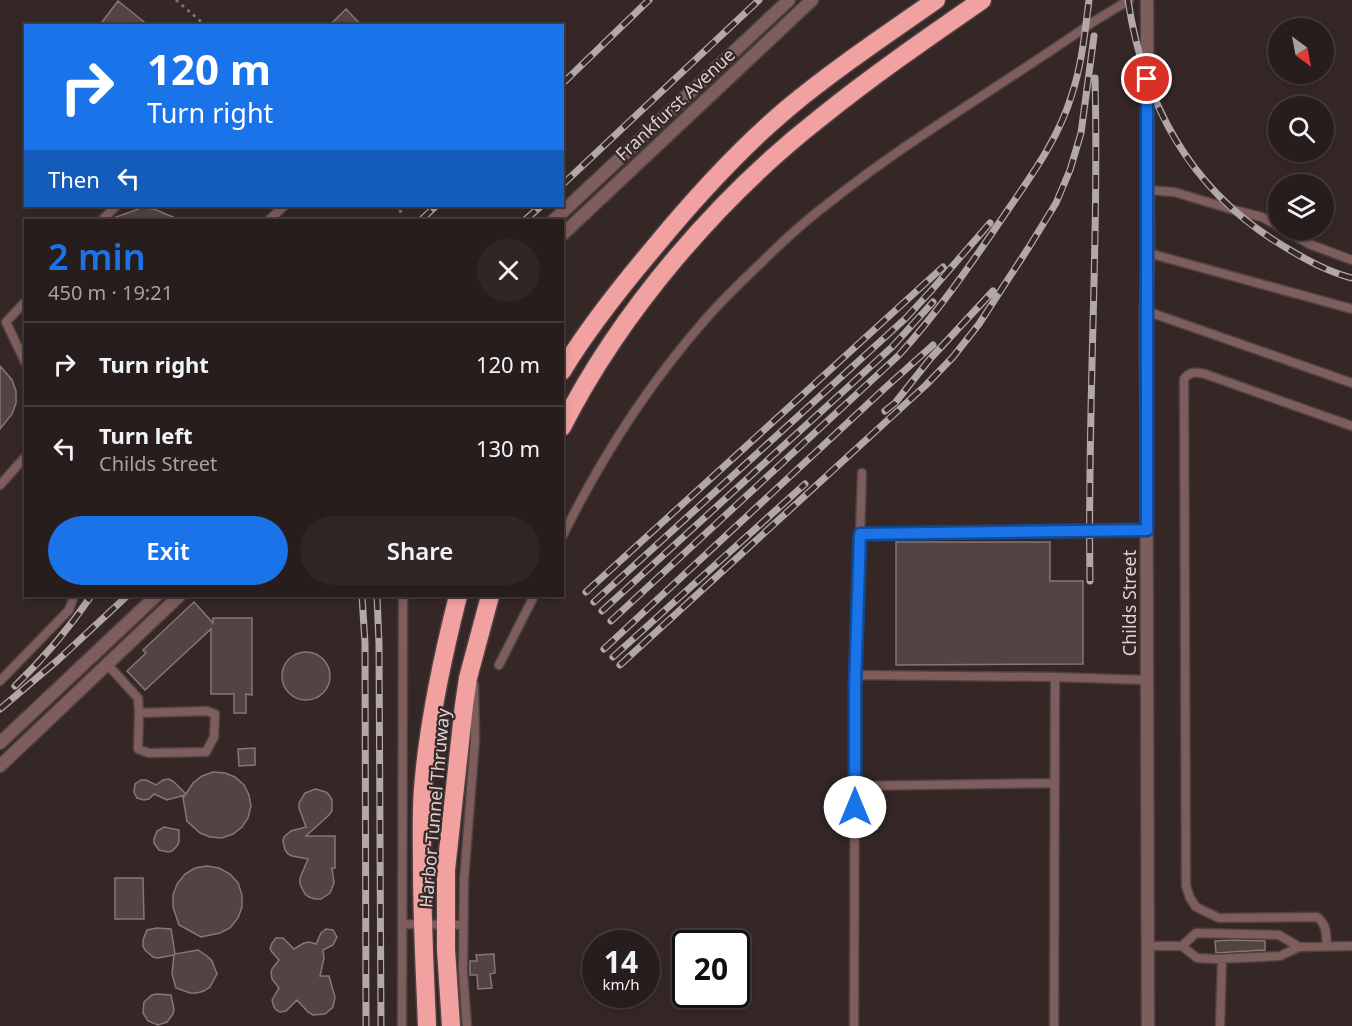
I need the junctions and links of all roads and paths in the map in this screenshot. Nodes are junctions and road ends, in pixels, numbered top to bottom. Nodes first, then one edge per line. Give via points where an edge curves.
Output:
1 (176, 0) edge
2 (789, 0) edge
3 (812, 0) edge
4 (936, 0) edge
5 (982, 0) edge
6 (1129, 0) edge
7 (1147, 0) edge
8 (204, 24) edge
9 (1147, 190) junction
10 (115, 207) edge
11 (283, 207) edge
12 (103, 219) edge
13 (270, 219) edge
14 (555, 219) edge
15 (1268, 220) edge
16 (564, 233) edge
17 (1303, 240) edge
18 (1148, 253) junction
19 (1352, 260) edge
20 (24, 303) edge
21 (1352, 309) edge
22 (1146, 311) junction
23 (24, 360) edge
24 (564, 368) edge
25 (1352, 383) edge
26 (564, 423) edge
27 (1352, 426) edge
28 (24, 458) edge
29 (862, 473) dead end
30 (0, 485) edge
31 (1147, 530) junction
32 (564, 533) edge
33 (860, 534) junction
34 (74, 597) edge
35 (155, 597) edge
36 (178, 597) edge
37 (403, 597) edge
38 (458, 597) edge
39 (490, 597) edge
40 (534, 597) edge
41 (107, 664) junction
42 (500, 665) dead end
43 (855, 675) junction
44 (1055, 677) junction
45 (1146, 680) junction
46 (0, 681) edge
47 (139, 713) junction
48 (0, 743) edge
49 (0, 766) edge
50 (1055, 783) junction
51 (855, 786) junction
52 (402, 924) junction
53 (423, 925) junction
54 (455, 925) junction
55 (1147, 946) junction
56 (1182, 946) junction
57 (1326, 946) junction
58 (1352, 946) edge
59 (1299, 947) junction
60 (1222, 959) junction
61 (402, 1026) edge
62 (427, 1026) edge
63 (451, 1026) edge
64 (467, 1026) edge
65 (854, 1026) edge
66 (1054, 1026) edge
67 (1148, 1026) edge
68 (1220, 1026) edge

1 - 8 path
2 - 14 street, Frankfurst Avenue
3 - 16 street, Frankfurst Avenue
4 - 24 highway via 828,76 758,134 651,251
5 - 26 highway via 880,71 749,180 647,294 610,344
6 - 32 lane via 873,169 785,239 705,320 670,363 603,462
7 - 9 street, Childs Street
9 - 15 lane via 1174,192
9 - 18 street, Childs Street
10 - 12 lane
11 - 13 lane
17 - 19 lane
18 - 21 lane
18 - 22 street, Childs Street
20 - 23 lane via 6,322
22 - 25 lane
22 - 31 street, Childs Street
27 - 57 lane via 1205,374 1195,372 1184,379 1186,886 1196,907 1219,918 1317,917 1325,927
28 - 30 lane
29 - 33 lane
31 - 33 lane
31 - 45 street, Childs Street
33 - 43 lane
34 - 46 lane via 69,610
35 - 48 street
36 - 41 street
37 - 52 lane
38 - 53 highway, Harbor Tunnel Thruway via 439,675 427,751 422,826
39 - 54 highway, Harbor Tunnel Thruway via 464,705 452,811 446,870
40 - 42 lane
41 - 47 lane via 138,698
41 - 49 street
43 - 44 lane
43 - 51 lane
44 - 45 lane
44 - 50 lane
45 - 55 street, Childs Street
47 - 47 lane via 138,749 148,753 206,752 214,737 215,714 207,711
50 - 51 lane
50 - 66 lane
51 - 65 lane
52 - 53 lane
52 - 61 lane
53 - 54 lane
53 - 62 highway, Harbor Tunnel Thruway
54 - 63 highway, Harbor Tunnel Thruway via 446,949
54 - 64 lane
55 - 56 lane
55 - 67 street, Childs Street
56 - 59 lane via 1196,933 1279,935
56 - 60 lane via 1197,958
57 - 58 lane
57 - 59 lane
59 - 60 lane via 1280,956
60 - 68 lane

